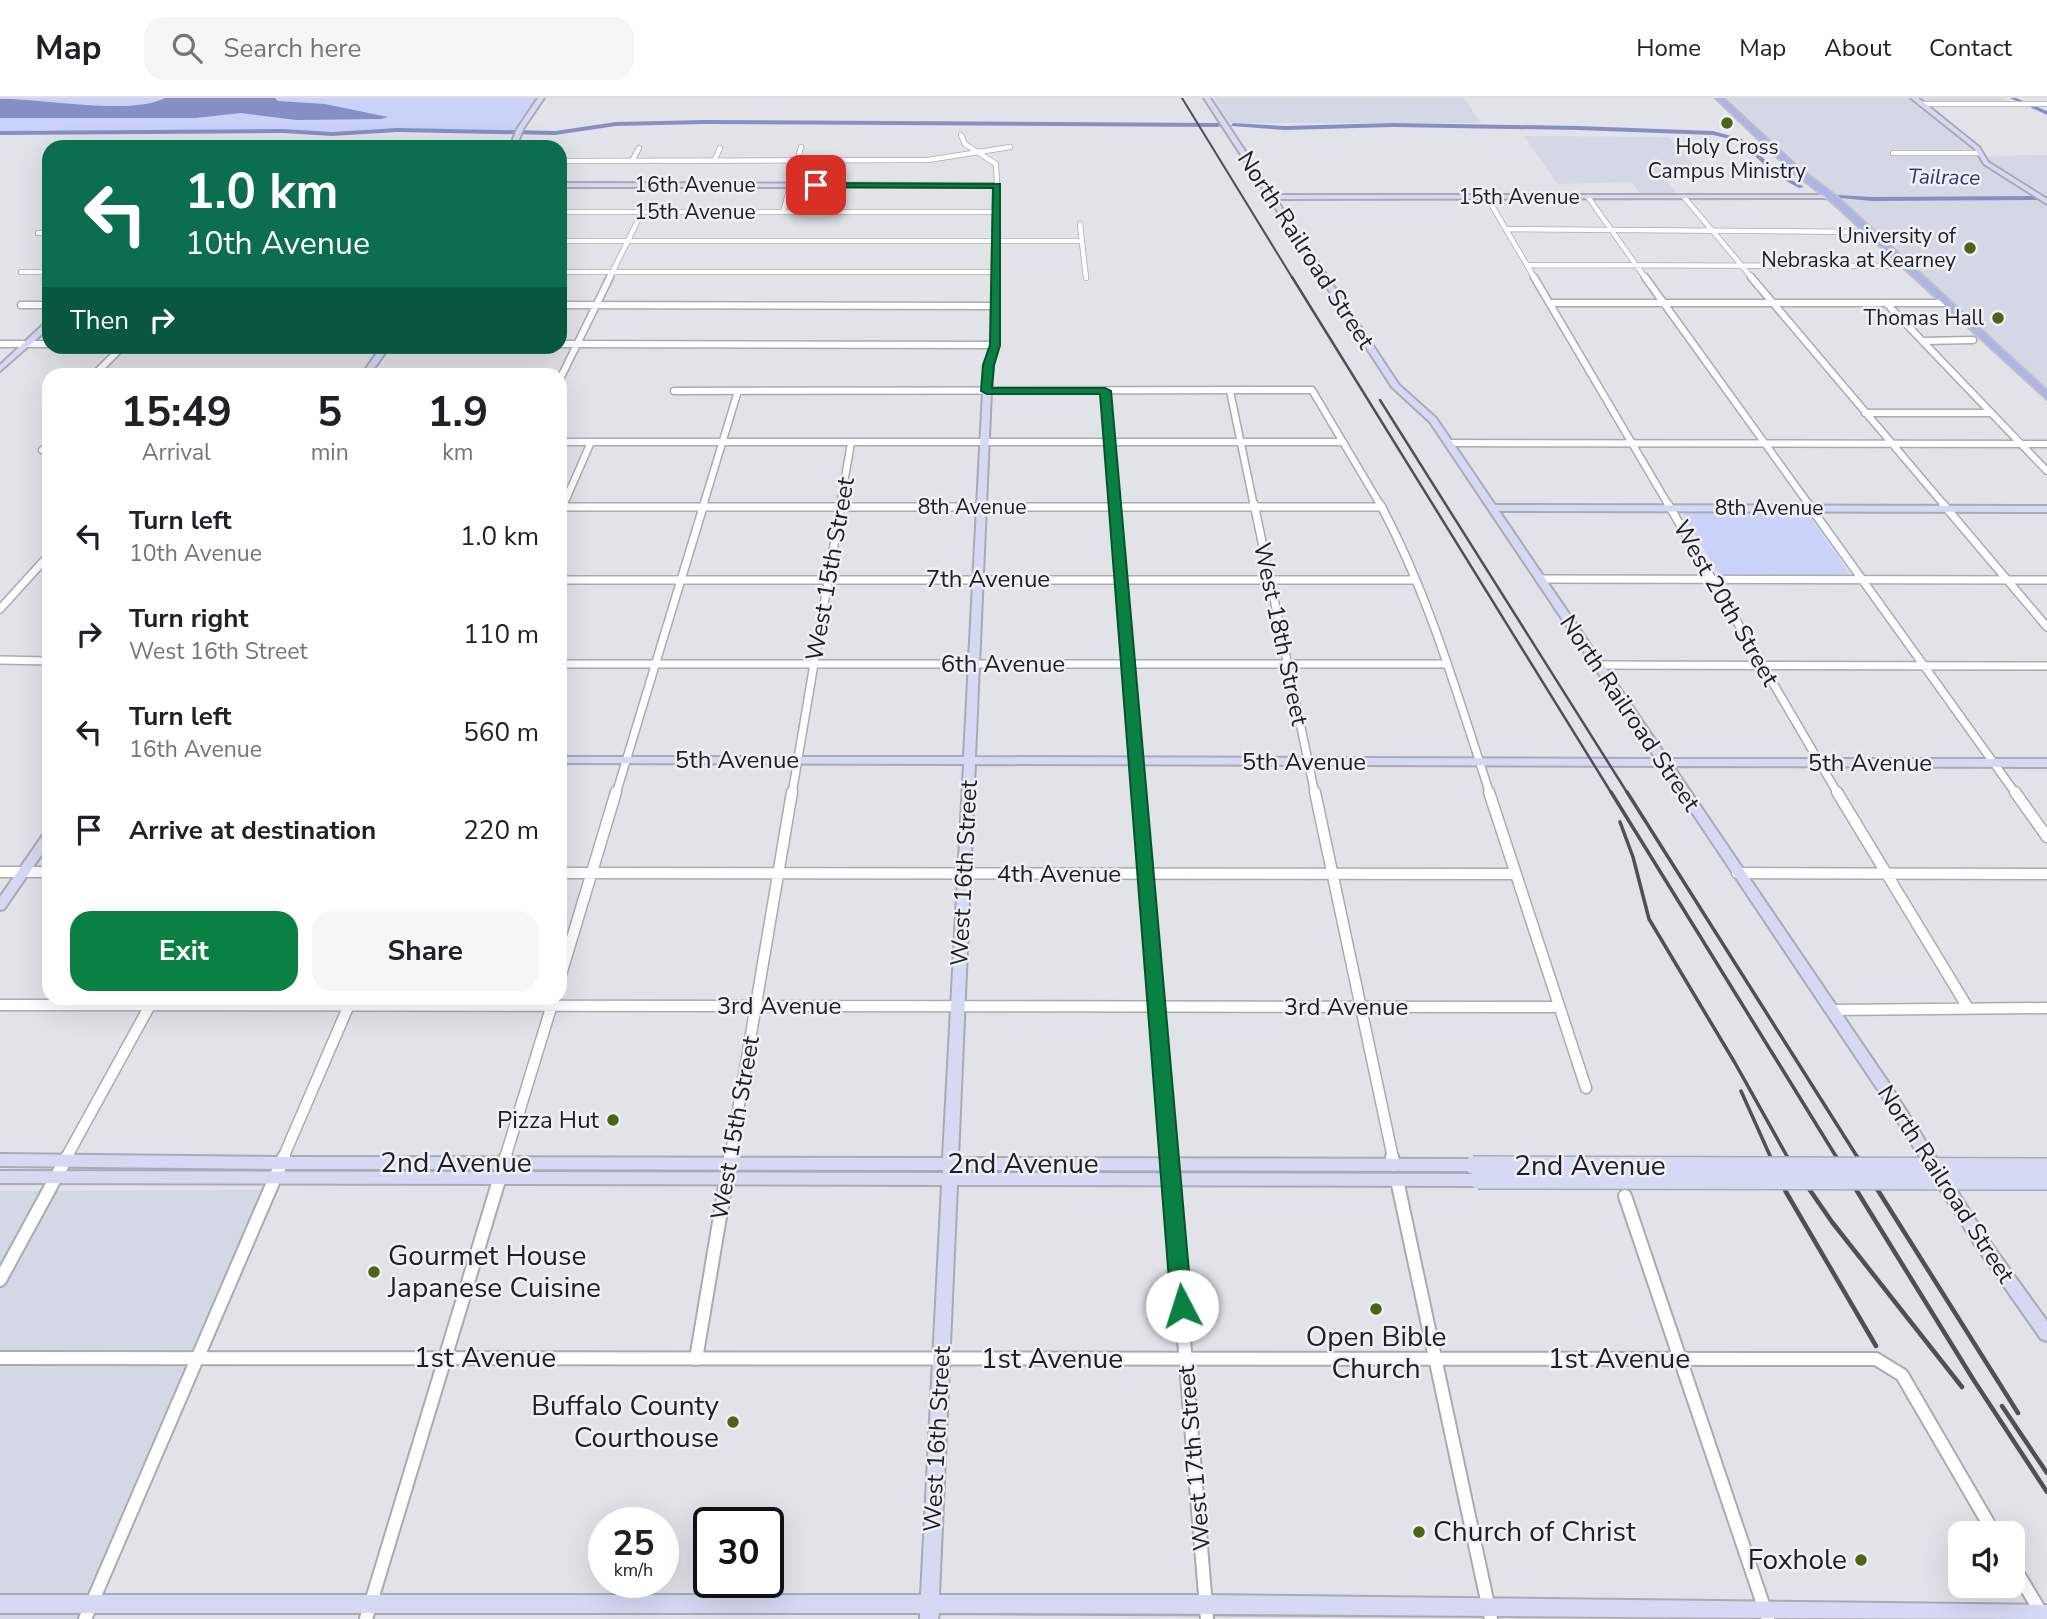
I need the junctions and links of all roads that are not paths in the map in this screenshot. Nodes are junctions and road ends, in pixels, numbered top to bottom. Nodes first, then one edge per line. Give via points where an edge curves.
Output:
1 (541, 98) edge
2 (1207, 98) edge
3 (1719, 98) edge
4 (1914, 98) edge
5 (1922, 104) junction
6 (2047, 104) edge
7 (961, 135) dead end
8 (515, 140) edge
9 (801, 147) dead end
10 (883, 147) dead end
11 (639, 148) dead end
12 (720, 148) dead end
13 (1010, 148) dead end
14 (980, 153) junction
15 (1894, 153) dead end
16 (1980, 153) junction
17 (632, 160) junction
18 (714, 160) junction
19 (798, 160) junction
20 (881, 160) junction
21 (567, 161) edge
22 (567, 185) edge
23 (790, 185) junction
24 (997, 185) junction
25 (1274, 197) junction
26 (1487, 197) junction
27 (1588, 197) junction
28 (1684, 197) junction
29 (1827, 197) junction
30 (2046, 202) edge
31 (567, 212) edge
32 (642, 212) junction
33 (783, 212) junction
34 (997, 212) junction
35 (1080, 224) dead end
36 (1611, 228) junction
37 (1506, 229) junction
38 (1712, 229) junction
39 (1856, 230) junction
40 (1869, 232) junction
41 (38, 233) dead end
42 (42, 233) edge
43 (567, 241) edge
44 (628, 241) junction
45 (996, 241) junction
46 (1082, 241) junction
47 (1527, 265) junction
48 (1637, 265) junction
49 (1743, 265) junction
50 (1893, 265) junction
51 (1906, 266) junction
52 (21, 272) dead end
53 (42, 272) edge
54 (567, 272) edge
55 (613, 272) junction
56 (996, 272) junction
57 (1086, 278) dead end
58 (1551, 303) junction
59 (1664, 303) junction
60 (1886, 303) junction
61 (1934, 303) junction
62 (1947, 303) junction
63 (1775, 304) junction
64 (21, 305) dead end
65 (42, 305) edge
66 (567, 305) edge
67 (596, 305) junction
68 (995, 306) junction
69 (42, 330) edge
70 (1973, 340) junction
71 (1923, 341) junction
72 (0, 344) edge
73 (27, 344) junction
74 (42, 344) edge
75 (567, 344) edge
76 (577, 344) junction
77 (995, 345) junction
78 (115, 354) edge
79 (101, 368) edge
80 (565, 368) edge
81 (0, 369) edge
82 (674, 391) dead end
83 (738, 391) junction
84 (987, 391) junction
85 (1105, 391) junction
86 (1230, 391) junction
87 (2047, 396) edge
88 (2047, 406) edge
89 (1865, 413) junction
90 (1991, 413) junction
91 (567, 442) edge
92 (591, 442) junction
93 (722, 442) junction
94 (1343, 442) junction
95 (851, 443) junction
96 (984, 443) junction
97 (1110, 443) junction
98 (1241, 443) junction
99 (1448, 443) junction
100 (1632, 443) junction
101 (1764, 443) junction
102 (1891, 443) junction
103 (2021, 444) junction
104 (2047, 444) edge
105 (2047, 471) edge
106 (567, 498) edge
107 (703, 507) junction
108 (841, 507) junction
109 (1115, 507) junction
110 (1255, 507) junction
111 (1382, 507) junction
112 (981, 508) junction
113 (1492, 508) junction
114 (1670, 508) junction
115 (1811, 508) junction
116 (1947, 509) junction
117 (2047, 509) edge
118 (567, 510) edge
119 (42, 563) edge
120 (681, 579) junction
121 (978, 579) junction
122 (1121, 579) junction
123 (1540, 579) junction
124 (567, 580) edge
125 (828, 580) junction
126 (1270, 580) junction
127 (1415, 580) junction
128 (1712, 580) junction
129 (1863, 580) junction
130 (2008, 580) junction
131 (2047, 580) edge
132 (0, 609) edge
133 (2047, 627) edge
134 (0, 660) edge
135 (42, 661) edge
136 (567, 664) edge
137 (655, 664) junction
138 (814, 664) junction
139 (974, 664) junction
140 (1128, 664) junction
141 (1287, 664) junction
142 (1447, 664) junction
143 (1598, 665) junction
144 (1763, 666) junction
145 (1924, 666) junction
146 (2047, 666) edge
147 (567, 760) edge
148 (626, 760) junction
149 (797, 761) junction
150 (969, 761) junction
151 (1136, 761) junction
152 (1308, 762) junction
153 (1479, 762) junction
154 (1663, 762) junction
155 (1820, 763) junction
156 (1994, 763) junction
157 (2047, 763) edge
158 (2047, 837) edge
159 (42, 845) edge
160 (0, 872) edge
161 (23, 872) junction
162 (42, 872) edge
163 (567, 873) edge
164 (592, 873) junction
165 (779, 873) junction
166 (964, 873) junction
167 (1737, 873) junction
168 (1146, 874) junction
169 (1332, 874) junction
170 (1515, 874) junction
171 (1886, 874) junction
172 (2047, 874) edge
173 (0, 906) edge
174 (567, 955) edge
175 (567, 1002) edge
176 (42, 1004) edge
177 (0, 1005) edge
178 (150, 1005) edge
179 (349, 1005) edge
180 (552, 1005) edge
181 (756, 1006) junction
182 (958, 1006) junction
183 (1157, 1006) junction
184 (1360, 1007) junction
185 (1559, 1007) junction
186 (1968, 1008) junction
187 (2047, 1008) edge
188 (1830, 1010) junction
189 (1586, 1088) dead end
190 (0, 1160) edge
191 (65, 1160) junction
192 (504, 1163) junction
193 (1170, 1163) junction
194 (2047, 1167) edge
195 (278, 1171) junction
196 (728, 1171) junction
197 (950, 1172) junction
198 (1396, 1173) junction
199 (1475, 1173) junction
200 (0, 1177) edge
201 (56, 1177) junction
202 (499, 1178) junction
203 (1171, 1180) junction
204 (2047, 1181) edge
205 (1625, 1196) dead end
206 (0, 1280) edge
207 (2047, 1334) edge
208 (0, 1359) edge
209 (197, 1359) junction
210 (445, 1359) junction
211 (696, 1359) junction
212 (941, 1359) junction
213 (1186, 1359) junction
214 (1435, 1359) junction
215 (1680, 1359) junction
216 (1987, 1521) edge
217 (2025, 1583) edge
218 (0, 1604) edge
219 (88, 1611) edge
220 (369, 1611) edge
221 (646, 1611) edge
222 (929, 1611) edge
223 (1207, 1611) edge
224 (2045, 1612) edge
225 (1490, 1614) edge
226 (1767, 1615) edge

1 - 8 street
2 - 25 street, North Railroad Street
3 - 29 main road
4 - 5 street
5 - 6 street
5 - 16 street
7 - 14 street via 965,144
9 - 19 street
10 - 20 street
11 - 17 street
12 - 18 street
13 - 14 street
14 - 20 street
14 - 24 street, West 16th Street via 996,164
15 - 16 street
16 - 30 street via 1994,169
17 - 18 street
17 - 21 street
18 - 19 street
19 - 20 street
19 - 23 street
22 - 23 street, 16th Avenue
23 - 24 street, 16th Avenue
23 - 33 street
24 - 34 street, West 16th Street
25 - 26 street, 15th Avenue
25 - 99 street, North Railroad Street via 1396,387 1429,415
26 - 27 street, 15th Avenue
26 - 37 street, West 20th Street
27 - 28 street, 15th Avenue
27 - 36 street
28 - 29 street, 15th Avenue
28 - 38 street
29 - 39 main road
29 - 40 main road
31 - 32 street, 15th Avenue
32 - 33 street, 15th Avenue
32 - 44 street
33 - 34 street, 15th Avenue
34 - 45 street, West 16th Street
35 - 46 street
36 - 37 street
36 - 38 street
36 - 48 street
37 - 47 street, West 20th Street
38 - 39 street
38 - 49 street
39 - 40 street
39 - 50 main road
40 - 51 main road
41 - 42 street
43 - 44 street
44 - 45 street
44 - 55 street
45 - 46 street
45 - 56 street, West 16th Street
46 - 57 street
47 - 48 street
47 - 58 street, West 20th Street
48 - 49 street
48 - 59 street
49 - 50 street
49 - 63 street
50 - 51 street
50 - 61 main road
51 - 62 main road
52 - 53 street
54 - 55 street
55 - 56 street
55 - 67 street
56 - 68 street, West 16th Street
58 - 59 street
58 - 100 street, West 20th Street
59 - 63 street
59 - 101 street
60 - 61 street
60 - 63 street
60 - 71 street
61 - 62 street
61 - 70 main road
62 - 87 main road
63 - 89 street
64 - 65 street
66 - 67 street
67 - 68 street
67 - 76 street
68 - 77 street, West 16th Street
69 - 73 street
70 - 71 street
70 - 88 main road
71 - 90 street
72 - 73 street
73 - 74 street
73 - 81 street
75 - 76 street
76 - 77 street
76 - 80 street
77 - 84 street, West 16th Street
78 - 79 street
82 - 83 street
83 - 84 street
83 - 93 street
84 - 85 street
84 - 96 street, West 16th Street
85 - 86 street
85 - 97 street, West 17th Street
86 - 94 street via 1312,390
86 - 98 street, West 18th Street
89 - 90 street
89 - 102 street
90 - 103 street
91 - 92 street
92 - 93 street
92 - 106 street
93 - 95 street
93 - 107 street
94 - 98 street
94 - 111 street
95 - 96 street
95 - 108 street, West 15th Street
96 - 97 street
96 - 112 street, West 16th Street
97 - 98 street
97 - 109 street, West 17th Street
98 - 110 street, West 18th Street
99 - 100 street
99 - 113 street, North Railroad Street
100 - 101 street
100 - 114 street, West 20th Street
101 - 102 street
101 - 115 street
102 - 103 street
102 - 116 street
103 - 104 street
103 - 105 street
107 - 108 street, 8th Avenue
107 - 118 street, 8th Avenue
107 - 120 street
108 - 112 street, 8th Avenue
108 - 125 street, West 15th Street
109 - 110 street, 8th Avenue
109 - 112 street, 8th Avenue
109 - 122 street, West 17th Street
110 - 111 street, 8th Avenue
110 - 126 street, West 18th Street
111 - 127 street
112 - 121 street, West 16th Street
113 - 114 street, 8th Avenue
113 - 123 street, North Railroad Street
114 - 115 street, 8th Avenue
114 - 128 street, West 20th Street
115 - 116 street, 8th Avenue
115 - 129 street
116 - 117 street, 8th Avenue
116 - 130 street
119 - 132 street
120 - 124 street, 7th Avenue
120 - 125 street, 7th Avenue
120 - 137 street
121 - 122 street, 7th Avenue
121 - 125 street, 7th Avenue
121 - 139 street, West 16th Street
122 - 126 street, 7th Avenue
122 - 140 street, West 17th Street
123 - 128 street
123 - 143 street, North Railroad Street
125 - 138 street, West 15th Street
126 - 127 street, 7th Avenue
126 - 141 street, West 18th Street
127 - 142 street
128 - 129 street
128 - 144 street, West 20th Street
129 - 130 street
129 - 145 street
130 - 131 street
130 - 133 street
134 - 135 street
136 - 137 street, 6th Avenue
137 - 138 street, 6th Avenue
137 - 148 street
138 - 139 street, 6th Avenue
138 - 149 street, West 15th Street
139 - 140 street, 6th Avenue
139 - 150 street, West 16th Street
140 - 141 street, 6th Avenue
140 - 151 street, West 17th Street
141 - 142 street, 6th Avenue
141 - 152 street, West 18th Street
142 - 153 street
143 - 144 street
143 - 154 street, North Railroad Street
144 - 145 street
144 - 155 street, West 20th Street
145 - 146 street
145 - 156 street
147 - 148 street, 5th Avenue
148 - 149 street, 5th Avenue
148 - 164 street
149 - 150 street, 5th Avenue
149 - 165 street, West 15th Street
150 - 151 street, 5th Avenue
150 - 166 street, West 16th Street
151 - 152 street, 5th Avenue
151 - 168 street, West 17th Street
152 - 153 street, 5th Avenue
152 - 169 street, West 18th Street
153 - 154 street, 5th Avenue
153 - 170 street
154 - 155 street, 5th Avenue
154 - 167 street, North Railroad Street
155 - 156 street, 5th Avenue
155 - 171 street, West 20th Street
156 - 157 street, 5th Avenue
156 - 158 street
159 - 161 street
160 - 161 street
161 - 162 street
161 - 173 street
163 - 164 street, 4th Avenue
164 - 165 street, 4th Avenue
164 - 174 street
165 - 166 street, 4th Avenue
165 - 181 street, West 15th Street
166 - 168 street, 4th Avenue
166 - 182 street, West 16th Street
167 - 171 street
167 - 188 street, North Railroad Street
168 - 169 street, 4th Avenue
168 - 183 street, West 17th Street
169 - 170 street, 4th Avenue
169 - 184 street, West 18th Street
170 - 185 street
171 - 172 street
171 - 186 street, West 20th Street
175 - 181 street, 3rd Avenue
176 - 177 street, 3rd Avenue
178 - 191 street
179 - 195 street
180 - 192 street
181 - 182 street, 3rd Avenue
181 - 196 street, West 15th Street
182 - 183 street, 3rd Avenue
182 - 197 street, West 16th Street
183 - 184 street, 3rd Avenue
183 - 193 street, West 17th Street
184 - 185 street, 3rd Avenue
184 - 198 street, West 18th Street
185 - 189 street
186 - 187 street
186 - 188 street
188 - 207 street, North Railroad Street
190 - 191 street, 2nd Avenue
191 - 195 street, 2nd Avenue
191 - 201 street
192 - 195 street, 2nd Avenue
192 - 196 street, 2nd Avenue
192 - 202 street
193 - 197 street, 2nd Avenue
193 - 198 street, 2nd Avenue
193 - 203 street, West 17th Street
194 - 199 street, 2nd Avenue, bridge
195 - 201 street, 2nd Avenue
195 - 202 street, 2nd Avenue
195 - 209 street
196 - 197 street, 2nd Avenue
196 - 202 street, 2nd Avenue
196 - 211 street, West 15th Street
197 - 203 street, 2nd Avenue
197 - 212 street, West 16th Street
198 - 199 street, 2nd Avenue
198 - 203 street, 2nd Avenue
198 - 214 street, West 18th Street
199 - 204 street, 2nd Avenue, bridge
200 - 201 street, 2nd Avenue
201 - 206 street
202 - 210 street
203 - 213 street, West 17th Street
205 - 215 street
208 - 209 street, 1st Avenue
209 - 210 street, 1st Avenue
209 - 219 street
210 - 211 street, 1st Avenue
210 - 220 street
211 - 212 street, 1st Avenue
212 - 213 street, 1st Avenue
212 - 222 street, West 16th Street
213 - 214 street, 1st Avenue
213 - 223 street, West 17th Street
214 - 215 street, 1st Avenue
214 - 225 street, West 18th Street
215 - 216 street, 1st Avenue via 1876,1359 1902,1375
215 - 226 street
217 - 224 street
218 - 219 street
219 - 220 street
220 - 221 street
221 - 222 street
222 - 223 street
223 - 225 street
224 - 226 street
225 - 226 street

